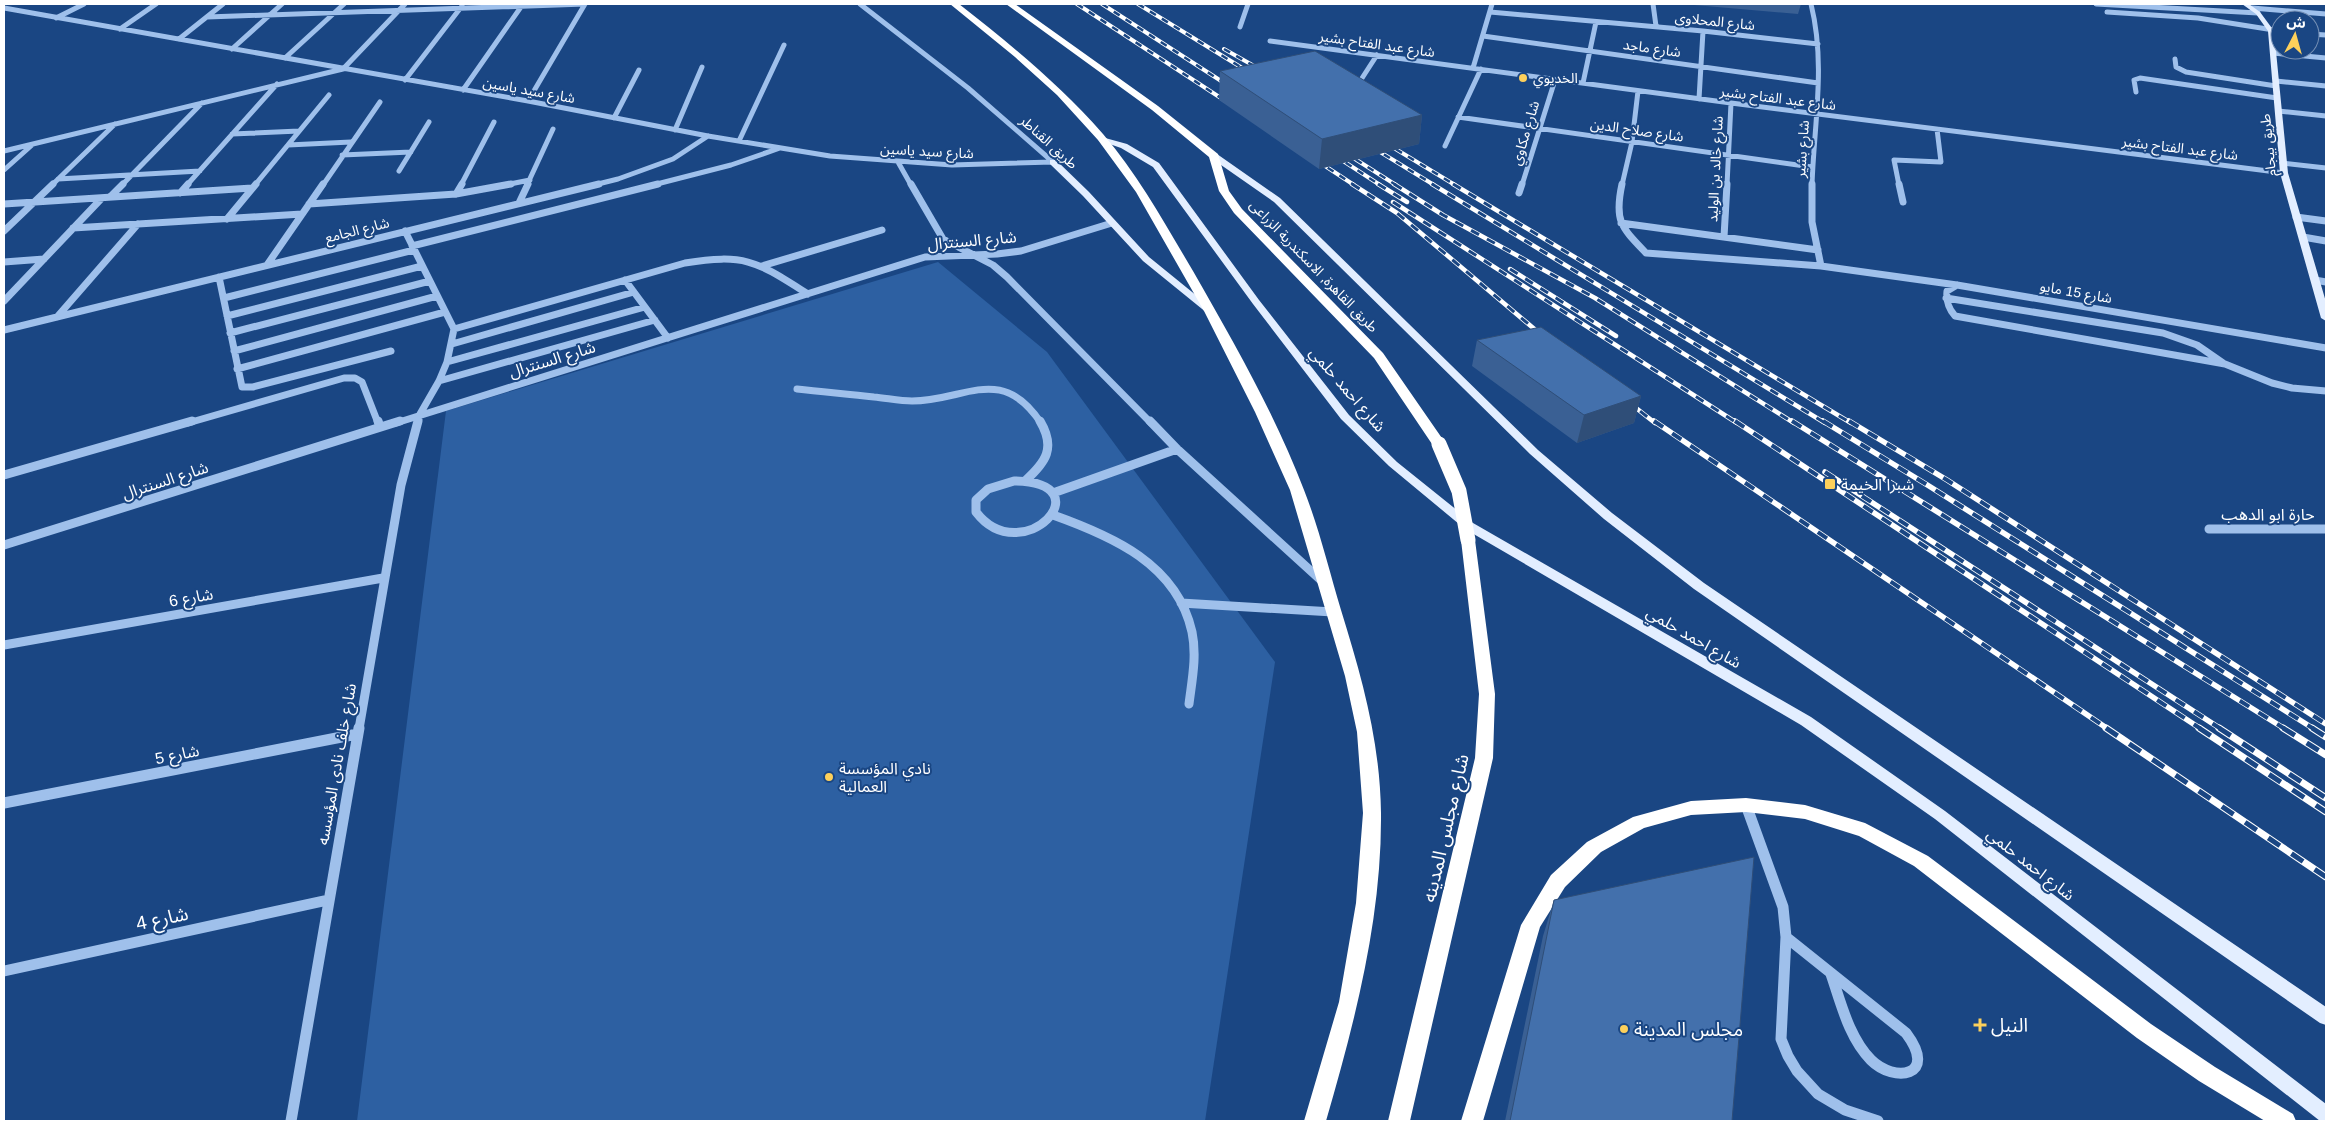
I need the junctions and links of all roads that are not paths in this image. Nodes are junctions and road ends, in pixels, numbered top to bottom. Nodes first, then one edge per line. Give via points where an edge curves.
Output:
1 (84, 4) edge
2 (156, 4) edge
3 (223, 4) edge
4 (282, 4) edge
5 (344, 4) edge
6 (405, 4) edge
7 (585, 4) edge
8 (860, 4) edge
9 (954, 4) edge
10 (1010, 4) edge
11 (1248, 4) edge
12 (1492, 4) edge
13 (1653, 4) edge
14 (1812, 4) edge
15 (2096, 4) edge
16 (523, 5) edge
17 (462, 6) edge
18 (4, 8) edge
19 (2251, 8) edge
20 (399, 10) junction
21 (336, 12) junction
22 (1490, 12) junction
23 (2107, 12) dead end
24 (2326, 14) edge
25 (270, 15) junction
26 (207, 17) junction
27 (56, 18) junction
28 (1596, 22) junction
29 (2270, 25) edge
30 (1240, 26) dead end
31 (1656, 26) junction
32 (120, 29) junction
33 (1703, 30) junction
34 (2270, 30) edge
35 (1483, 36) junction
36 (179, 39) junction
37 (1270, 41) dead end
38 (1818, 44) junction
39 (784, 45) dead end
40 (232, 49) junction
41 (1590, 51) junction
42 (1377, 55) junction
43 (285, 58) junction
44 (2175, 59) dead end
45 (2274, 60) edge
46 (1700, 66) junction
47 (702, 67) dead end
48 (1473, 68) junction
49 (343, 69) junction
50 (1481, 69) junction
51 (639, 70) dead end
52 (405, 80) junction
53 (1555, 80) junction
54 (1583, 83) junction
55 (1818, 83) junction
56 (277, 84) junction
57 (2276, 84) junction
58 (2326, 86) edge
59 (464, 90) junction
60 (1354, 90) edge
61 (1638, 91) junction
62 (2136, 92) dead end
63 (328, 95) dead end
64 (2277, 98) junction
65 (1699, 99) junction
66 (528, 101) junction
67 (380, 102) dead end
68 (202, 103) junction
69 (1731, 103) junction
70 (2278, 111) junction
71 (1817, 114) junction
72 (2326, 116) edge
73 (1458, 117) junction
74 (614, 118) junction
75 (429, 122) dead end
76 (494, 122) dead end
77 (116, 124) junction
78 (553, 129) dead end
79 (1540, 129) junction
80 (1937, 129) junction
81 (675, 130) junction
82 (299, 131) junction
83 (232, 134) junction
84 (708, 136) junction
85 (1101, 138) junction
86 (739, 141) junction
87 (352, 142) junction
88 (1632, 142) junction
89 (34, 143) junction
90 (288, 145) junction
91 (1445, 146) dead end
92 (780, 148) junction
93 (4, 150) edge
94 (411, 152) junction
95 (342, 155) junction
96 (1727, 155) junction
97 (1214, 156) junction
98 (898, 162) junction
99 (1053, 162) junction
100 (2282, 163) junction
101 (1812, 167) junction
102 (2326, 168) edge
103 (4, 170) edge
104 (200, 170) junction
105 (399, 171) dead end
106 (2284, 173) junction
107 (132, 174) junction
108 (58, 179) junction
109 (530, 180) junction
110 (252, 188) junction
111 (180, 193) junction
112 (1520, 193) dead end
113 (456, 194) junction
114 (110, 197) junction
115 (102, 198) junction
116 (34, 202) junction
117 (1903, 202) dead end
118 (519, 203) junction
119 (4, 204) edge
120 (309, 204) junction
121 (302, 214) junction
122 (2296, 217) junction
123 (4, 218) edge
124 (18, 218) junction
125 (227, 219) junction
126 (2326, 221) edge
127 (1112, 223) junction
128 (1621, 223) junction
129 (138, 224) junction
130 (73, 228) junction
131 (882, 230) dead end
132 (4, 231) edge
133 (405, 231) junction
134 (1724, 237) junction
135 (2303, 238) junction
136 (2326, 240) edge
137 (413, 248) junction
138 (1818, 250) junction
139 (977, 256) junction
140 (44, 259) junction
141 (4, 262) edge
142 (267, 265) junction
143 (422, 266) junction
144 (762, 266) junction
145 (1821, 266) junction
146 (219, 277) junction
147 (625, 280) junction
148 (2315, 280) junction
149 (430, 281) junction
150 (2326, 282) edge
151 (1957, 285) junction
152 (634, 292) junction
153 (808, 294) junction
154 (437, 296) junction
155 (224, 298) junction
156 (1946, 298) junction
157 (4, 300) edge
158 (645, 307) junction
159 (1210, 310) junction
160 (445, 312) junction
161 (227, 316) junction
162 (56, 317) junction
163 (2326, 318) edge
164 (655, 320) junction
165 (454, 329) junction
166 (4, 330) edge
167 (230, 333) junction
168 (668, 338) junction
169 (452, 344) junction
170 (2326, 348) edge
171 (234, 351) junction
172 (391, 351) dead end
173 (447, 362) junction
174 (2225, 364) junction
175 (237, 369) junction
176 (439, 382) junction
177 (797, 389) dead end
178 (2326, 391) edge
179 (420, 414) junction
180 (380, 426) junction
181 (1177, 449) junction
182 (4, 474) edge
183 (1026, 481) junction
184 (1053, 493) junction
185 (1053, 515) junction
186 (2209, 529) dead end
187 (2326, 529) edge
188 (1468, 540) joint
189 (4, 545) edge
190 (383, 578) junction
191 (1325, 584) junction
192 (1181, 602) junction
193 (1334, 612) junction
194 (4, 645) edge
195 (1189, 704) dead end
196 (357, 734) junction
197 (4, 803) edge
198 (1746, 805) junction
199 (328, 900) junction
200 (1786, 937) junction
201 (4, 971) edge
202 (1831, 974) junction
203 (2326, 1017) edge
204 (2326, 1115) edge
205 (290, 1121) edge
206 (1315, 1121) edge
207 (1399, 1121) edge
208 (1472, 1121) edge
209 (1878, 1121) edge
210 (2285, 1121) edge

1 - 27 street
2 - 32 street
3 - 26 street
4 - 25 street
5 - 21 street
6 - 20 street
7 - 16 street
7 - 66 street
8 - 99 street, طريق القناطر via 968,88
9 - 85 highway via 1018,55
10 - 97 highway via 1155,108
11 - 30 street
12 - 22 street
13 - 31 street
14 - 38 street, شارع بشير
15 - 19 street
16 - 17 street
16 - 59 street
17 - 20 street
17 - 52 street
18 - 27 street, شارع سيد ياسين
19 - 24 street
19 - 29 main road
20 - 21 street
20 - 49 street
21 - 25 street
21 - 43 street
22 - 28 street, شارع المحلاوى
22 - 35 street
23 - 34 street via 2191,18
25 - 26 street
25 - 40 street
26 - 36 street
27 - 32 street, شارع سيد ياسين
28 - 31 street, شارع المحلاوى
28 - 41 street
31 - 33 street, شارع المحلاوى
32 - 36 street, شارع سيد ياسين
33 - 38 street, شارع المحلاوى
33 - 46 street
35 - 41 street, شارع ماجد
35 - 48 street
36 - 40 street, شارع سيد ياسين
37 - 42 street, شارع عبد الفتاح بشير
38 - 55 street, شارع بشير
39 - 86 street
40 - 43 street, شارع سيد ياسين
41 - 46 street, شارع ماجد
41 - 54 street
42 - 48 street, شارع عبد الفتاح بشير
42 - 60 street
43 - 49 street, شارع سيد ياسين
44 - 57 street via 2176,67 2186,72
45 - 57 main road, طريق بيجام
46 - 55 street, شارع ماجد
46 - 65 street
47 - 81 street
48 - 50 street, شارع عبد الفتاح بشير
49 - 52 street, شارع سيد ياسين
49 - 56 street
50 - 53 street, شارع عبد الفتاح بشير
50 - 73 street
51 - 74 street
52 - 59 street, شارع سيد ياسين
53 - 54 street, شارع عبد الفتاح بشير
53 - 79 street, شارع مكاوي
54 - 61 street, شارع عبد الفتاح بشير
55 - 71 street, شارع بشير
56 - 68 street
56 - 83 street
57 - 58 street
57 - 64 main road, طريق بيجام
59 - 66 street, شارع سيد ياسين
61 - 65 street, شارع عبد الفتاح بشير
61 - 88 street
62 - 64 street via 2134,80 2140,78
63 - 82 street
64 - 70 main road, طريق بيجام
65 - 69 street, شارع عبد الفتاح بشير
66 - 74 street, شارع سيد ياسين
67 - 87 street
68 - 77 street
68 - 107 street
69 - 71 street, شارع عبد الفتاح بشير
69 - 96 street, شارع خالد بن الوليد
70 - 72 street
70 - 100 main road, طريق بيجام
71 - 80 street, شارع عبد الفتاح بشير
71 - 101 street, شارع بشير
73 - 79 street, شارع صلاح الدين
73 - 91 street
74 - 81 street, شارع سيد ياسين
75 - 94 street
76 - 113 street
77 - 89 street
77 - 108 street
78 - 109 street
79 - 88 street, شارع صلاح الدين
79 - 112 street, شارع مكاوي
80 - 106 street, شارع عبد الفتاح بشير
80 - 117 street via 1940,162 1894,160
81 - 84 street, شارع سيد ياسين
82 - 83 street
82 - 90 street
83 - 104 street
84 - 86 street, شارع سيد ياسين
84 - 118 street, شارع الجامع via 672,159 647,169
85 - 159 highway via 1160,220
85 - 204 main road, شارع احمد حلمي via 1124,146 1156,165 1267,318 1345,417 1394,464 1469,526 1806,721 1940,815
86 - 92 street, شارع سيد ياسين
87 - 90 street
87 - 95 street
88 - 96 street, شارع صلاح الدين
88 - 128 street via 1617,206
89 - 93 street
89 - 103 street
90 - 110 street
92 - 98 street, شارع سيد ياسين
92 - 137 street via 731,165
94 - 95 street
94 - 105 street
95 - 120 street
96 - 101 street, شارع صلاح الدين
96 - 134 street, شارع خالد بن الوليد
97 - 188 highway, طريق القاهرة, الاسكندرية الزراعى, bridge via 1224,191 1238,211 1379,356 1439,444 1460,490
97 - 203 main road via 1277,200 1534,452 1608,516 1699,586
98 - 99 street, شارع سيد ياسين via 990,165
98 - 139 street via 943,238
99 - 127 main road, طريق القناطر
100 - 102 street
100 - 106 main road, طريق بيجام
101 - 138 street, شارع بشير via 1812,227
104 - 107 street
104 - 111 street
106 - 122 main road, طريق بيجام
107 - 108 street
107 - 114 street
108 - 116 street
109 - 113 street
109 - 118 street
110 - 111 street
110 - 125 street
111 - 114 street
113 - 120 street
114 - 115 street
115 - 116 street
115 - 130 street
116 - 119 street
116 - 124 street
118 - 133 street, شارع الجامع
120 - 121 street
121 - 125 street
121 - 142 street
122 - 126 street
122 - 135 main road, طريق بيجام
123 - 124 street
124 - 132 street
125 - 129 street
127 - 139 street, شارع السنترال via 1022,251
127 - 159 main road, طريق القناطر via 1146,259
128 - 134 street
128 - 145 street, شارع 15 مايو via 1646,253
129 - 130 street
129 - 162 street
130 - 140 street
131 - 144 street
133 - 137 street
133 - 142 street, شارع الجامع
134 - 138 street
135 - 136 street
135 - 148 main road, طريق بيجام
137 - 143 street
137 - 155 street
138 - 145 street, شارع بشير
139 - 153 street, شارع السنترال via 925,257
139 - 181 street via 1007,277
140 - 141 street
140 - 157 street
142 - 146 street, شارع الجامع
143 - 149 street
143 - 161 street
144 - 147 street via 740,260 713,259
144 - 153 street
145 - 151 street, شارع 15 مايو
146 - 155 street
146 - 162 street, شارع الجامع
147 - 152 street
147 - 165 street
148 - 150 street
148 - 163 main road, طريق بيجام
149 - 154 street
149 - 167 street
151 - 156 street via 1947,291
151 - 170 street, شارع 15 مايو
152 - 158 street
152 - 169 street
153 - 168 street, شارع السنترال
154 - 160 street
154 - 171 street
155 - 161 street
156 - 174 street via 2163,333 2197,345
156 - 174 street via 1955,316
158 - 164 street
158 - 173 street
159 - 191 highway via 1297,490
160 - 165 street
160 - 175 street
161 - 167 street
162 - 166 street, شارع الجامع
164 - 168 street
164 - 176 street
165 - 169 street, شارع خلف نادى المؤسسه
167 - 171 street
168 - 179 street, شارع السنترال
169 - 173 street, شارع خلف نادى المؤسسه
171 - 175 street
172 - 175 street via 249,388 240,385
173 - 176 street, شارع خلف نادى المؤسسه
174 - 178 street via 2272,383
176 - 179 street, شارع خلف نادى المؤسسه
177 - 183 street via 912,401 986,389 1013,394 1044,424 1048,435 1045,459
179 - 180 street, شارع السنترال
179 - 190 street, شارع خلف نادى المؤسسه via 401,485
180 - 182 street via 362,382 344,378
180 - 189 street, شارع السنترال
181 - 184 street
181 - 191 street
183 - 184 street via 1046,487
183 - 185 street via 1002,483 982,493 975,508 981,522 1000,531 1012,532 1037,528
184 - 185 street via 1057,508
185 - 192 street via 1095,530 1134,550 1163,575
186 - 187 street, حارة ابو الدهب
188 - 207 highway, شارع مجلس المدينه via 1487,694 1484,758
190 - 194 street, شارع 6
190 - 196 street, شارع خلف نادى المؤسسه
191 - 193 highway
192 - 193 street
192 - 195 street via 1194,641 1195,662
193 - 206 highway via 1366,732 1372,813 1366,902 1349,1002
196 - 197 street, شارع 5
196 - 199 street, شارع خلف نادى المؤسسه
198 - 200 street via 1778,888
198 - 208 highway via 1691,808 1639,822 1594,847 1558,882 1532,925
198 - 210 highway via 1805,812 1865,830 1921,861 2144,1031 2206,1074
199 - 201 street, شارع 4
199 - 205 street, شارع خلف نادى المؤسسه
200 - 202 street
200 - 209 street via 1781,1039 1786,1054 1806,1083 1822,1098 1842,1109
202 - 202 street via 1906,1033 1919,1057 1916,1066 1909,1072 1898,1074 1873,1062 1856,1036

